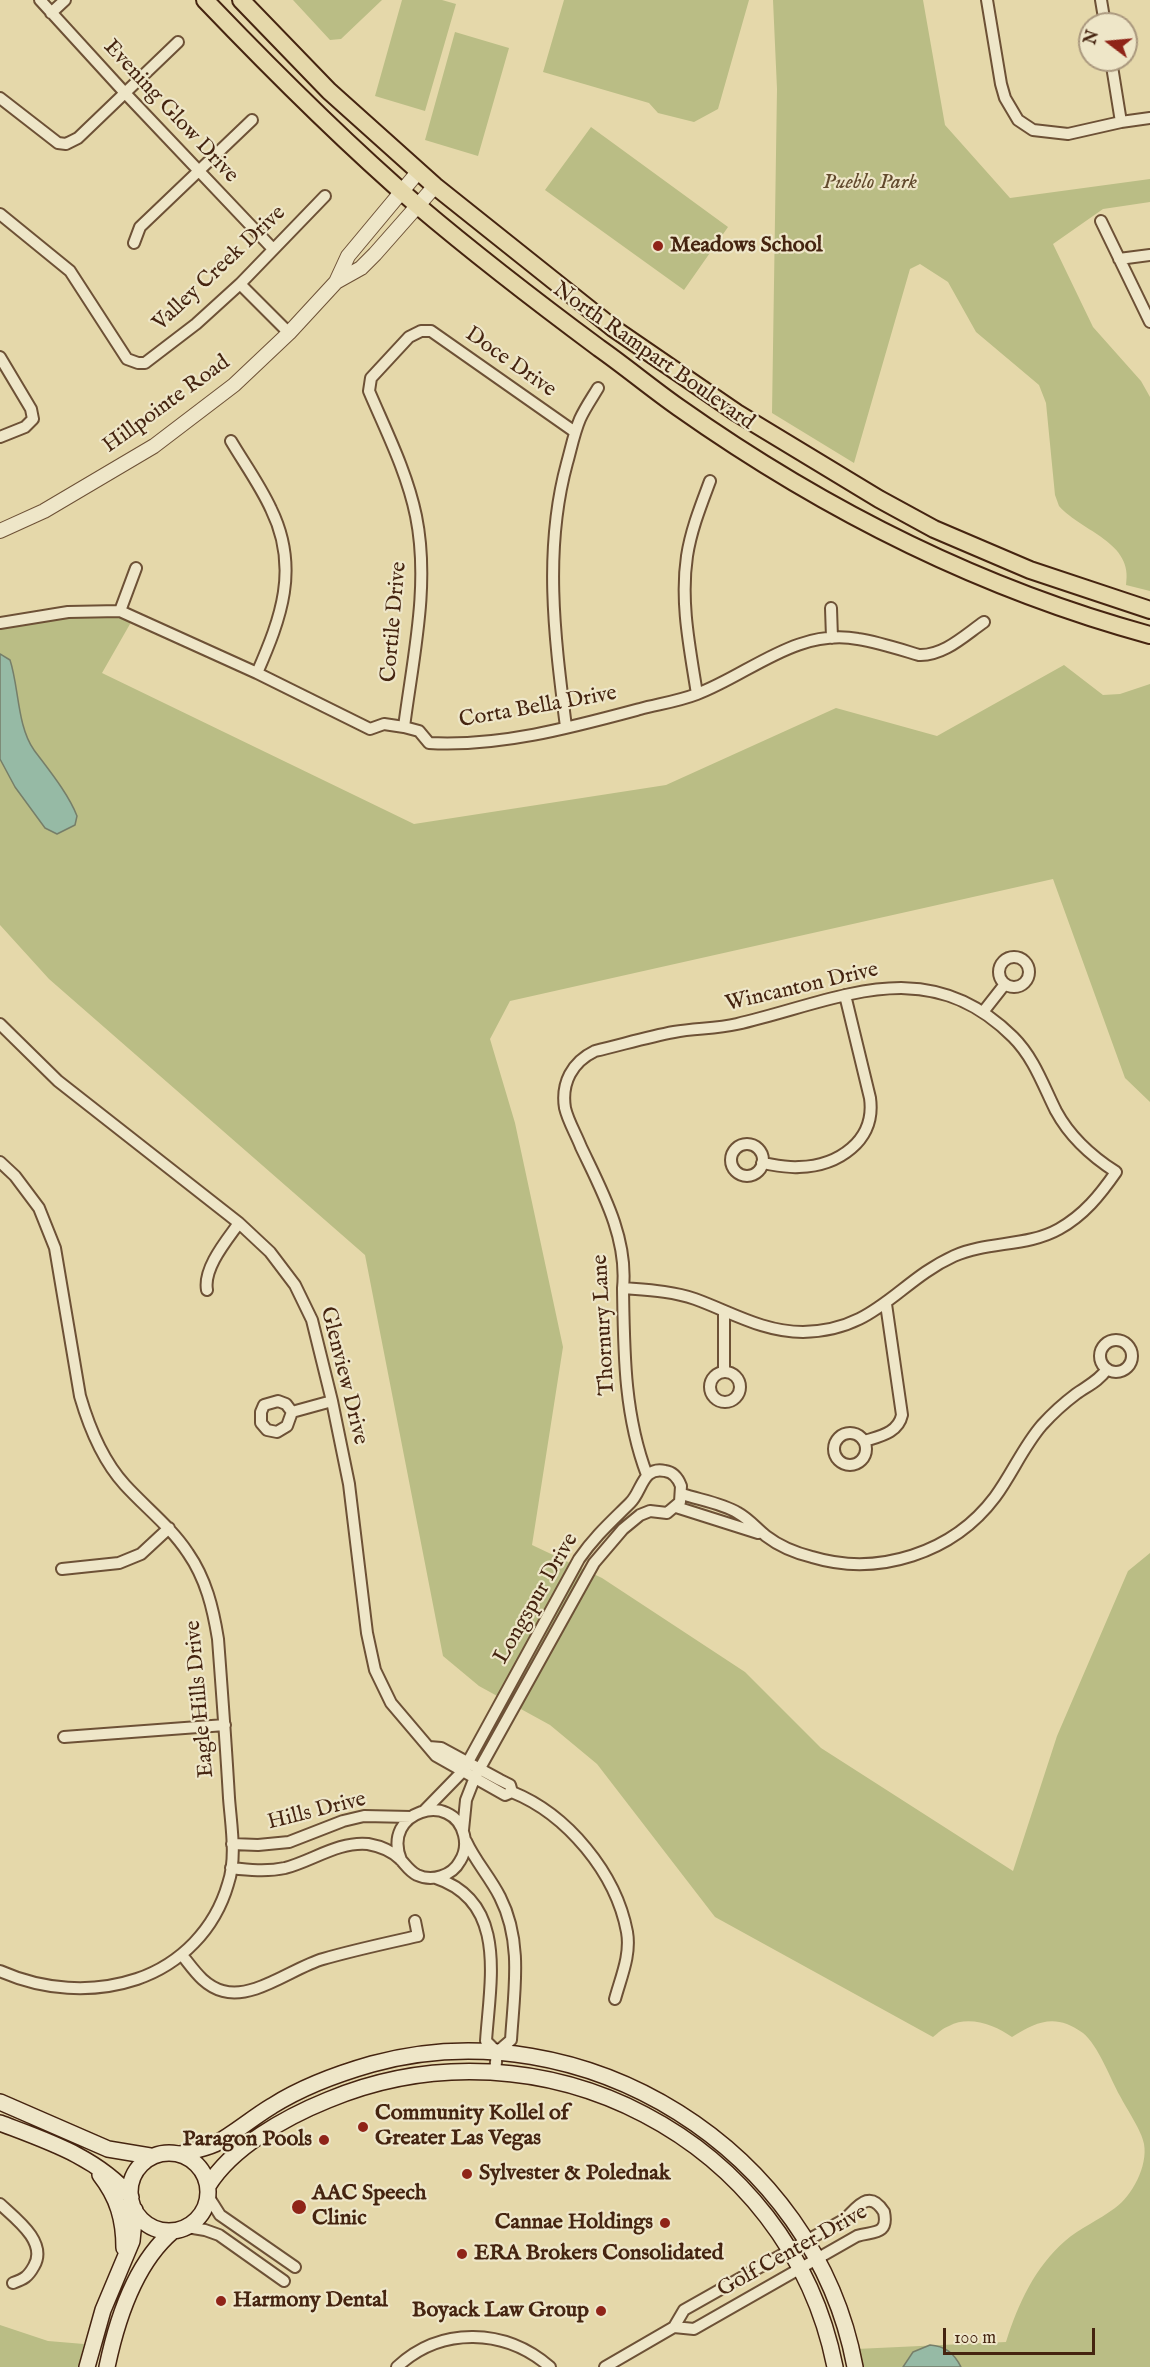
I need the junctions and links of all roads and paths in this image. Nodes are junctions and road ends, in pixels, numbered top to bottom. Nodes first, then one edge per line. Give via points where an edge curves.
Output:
1 (40, 0) edge
2 (65, 0) edge
3 (205, 0) edge
4 (242, 0) edge
5 (987, 0) edge
6 (51, 13) junction
7 (178, 42) dead end
8 (1113, 72) edge
9 (124, 93) junction
10 (0, 98) edge
11 (1150, 118) edge
12 (252, 120) dead end
13 (1121, 122) junction
14 (198, 171) junction
15 (418, 172) junction
16 (435, 186) junction
17 (402, 191) junction
18 (325, 196) dead end
19 (418, 205) junction
20 (0, 214) edge
21 (1101, 221) dead end
22 (134, 243) dead end
23 (273, 249) junction
24 (1150, 255) edge
25 (1119, 259) junction
26 (336, 282) junction
27 (240, 284) junction
28 (1150, 322) edge
29 (289, 333) junction
30 (0, 357) edge
31 (369, 386) joint
32 (598, 388) dead end
33 (575, 432) junction
34 (0, 437) edge
35 (231, 441) dead end
36 (710, 481) dead end
37 (934, 529) junction
38 (0, 531) edge
39 (923, 551) junction
40 (136, 568) dead end
41 (831, 608) dead end
42 (1144, 609) edge
43 (120, 611) junction
44 (984, 622) dead end
45 (0, 623) edge
46 (1150, 635) edge
47 (832, 638) junction
48 (257, 673) junction
49 (697, 694) junction
50 (404, 727) junction
51 (566, 728) junction
52 (1005, 984) dead end
53 (845, 995) junction
54 (983, 1012) junction
55 (0, 1024) edge
56 (570, 1074) joint
57 (0, 1162) edge
58 (762, 1163) dead end
59 (239, 1223) junction
60 (623, 1288) junction
61 (207, 1290) dead end
62 (886, 1304) junction
63 (724, 1311) junction
64 (1107, 1369) dead end
65 (724, 1372) dead end
66 (332, 1401) junction
67 (292, 1412) dead end
68 (864, 1442) dead end
69 (647, 1475) junction
70 (682, 1494) junction
71 (676, 1507) junction
72 (169, 1528) junction
73 (767, 1536) junction
74 (62, 1569) dead end
75 (225, 1725) junction
76 (64, 1737) dead end
77 (466, 1766) junction
78 (478, 1773) junction
79 (425, 1810) junction
80 (411, 1817) junction
81 (464, 1834) junction
82 (232, 1844) junction
83 (401, 1860) junction
84 (231, 1868) junction
85 (435, 1878) junction
86 (415, 1921) dead end
87 (182, 1955) junction
88 (0, 1971) edge
89 (615, 1999) dead end
90 (497, 2052) junction
91 (495, 2072) junction
92 (0, 2102) edge
93 (0, 2123) edge
94 (180, 2154) junction
95 (150, 2157) junction
96 (91, 2163) junction
97 (208, 2191) junction
98 (0, 2204) edge
99 (133, 2204) junction
100 (180, 2229) junction
101 (806, 2241) junction
102 (789, 2250) junction
103 (817, 2260) junction
104 (124, 2261) junction
105 (295, 2267) dead end
106 (801, 2269) junction
107 (284, 2282) dead end
108 (13, 2283) dead end
109 (674, 2327) junction
110 (87, 2367) edge
111 (107, 2367) edge
112 (397, 2367) edge
113 (550, 2367) edge
114 (605, 2367) edge
115 (835, 2367) edge
116 (855, 2367) edge

1 - 6 street, Evening Glow Drive
2 - 6 street
3 - 17 main road, North Rampart Boulevard
4 - 15 main road, North Rampart Boulevard via 329,91
5 - 13 street via 1001,84 1018,120 1033,130 1068,135
6 - 9 street, Evening Glow Drive
7 - 9 street
8 - 13 street
9 - 10 street via 78,138 66,144
9 - 14 street, Evening Glow Drive
11 - 13 street
12 - 14 street
14 - 22 street via 140,227
14 - 23 street, Evening Glow Drive
15 - 16 main road, North Rampart Boulevard
15 - 17 street, Hillpointe Road
16 - 19 street, Hillpointe Road
16 - 37 main road, North Rampart Boulevard via 613,328 776,437
17 - 19 main road, North Rampart Boulevard
17 - 26 street, Hillpointe Road via 348,255
18 - 23 street, Valley Creek Drive
19 - 26 street, Hillpointe Road via 361,268
19 - 39 main road, North Rampart Boulevard via 501,274 680,408 772,468
20 - 27 street, Valley Creek Drive via 70,271 127,359 138,363 145,363 196,324
21 - 25 street
23 - 27 street, Valley Creek Drive
24 - 25 street
25 - 28 street
26 - 29 street, Hillpointe Road
27 - 29 street
29 - 38 street, Hillpointe Road via 234,386 154,446 71,496
30 - 34 street via 32,409 33,419 25,427
31 - 33 street, Doce Drive via 371,378 409,337 431,331
31 - 50 street, Cortile Drive via 405,476 421,550 422,590
32 - 33 street
33 - 51 street via 561,484 552,556 554,629
35 - 48 street via 272,509 286,557 282,610
36 - 49 street via 696,519 685,578 685,614
37 - 39 main road
37 - 42 main road, North Rampart Boulevard via 978,549
39 - 46 main road, North Rampart Boulevard via 1022,593
40 - 43 street
41 - 47 street
43 - 45 street via 68,612
43 - 48 street
44 - 47 street, Corta Bella Drive via 942,651 929,655 856,638
47 - 49 street, Corta Bella Drive via 791,646
48 - 50 street via 370,729 384,724
49 - 51 street, Corta Bella Drive
50 - 51 street, Corta Bella Drive via 419,730 429,743 448,744
52 - 54 street
53 - 54 street, Wincanton Drive via 879,988 917,988 953,997
53 - 56 street, Wincanton Drive via 733,1025 672,1032 595,1051 580,1060
53 - 58 street via 870,1098 866,1132 847,1152 818,1165 797,1168
54 - 62 street, Wincanton Drive via 1027,1054 1075,1139 1116,1172 1082,1214 1057,1230 1029,1241 977,1248 953,1256
55 - 59 street, Glenview Drive via 58,1081
56 - 60 street, Thornury Lane via 564,1090 565,1108 615,1224
57 - 72 street, Eagle Hills Drive via 39,1208 55,1248 80,1396 101,1451 123,1483
59 - 61 street via 217,1253
59 - 66 street, Glenview Drive via 270,1252 295,1285 312,1320
60 - 63 street via 678,1294
60 - 69 street, Thornury Lane via 628,1400
62 - 63 street via 854,1322 806,1332 756,1325
62 - 68 street via 902,1415 893,1430
63 - 65 street
64 - 73 street via 1042,1425 980,1514 930,1549 891,1561 851,1564 811,1557
66 - 67 street
66 - 77 street, Glenview Drive via 349,1484 375,1670 391,1703 429,1747 441,1748
69 - 70 street via 659,1470 671,1473 680,1482
69 - 77 street, Longspur Drive via 639,1494 601,1529 579,1559
70 - 71 street
70 - 73 street via 735,1511
71 - 73 street
71 - 78 street, Longspur Drive via 667,1513 650,1511 640,1515 594,1563
72 - 74 street via 141,1554 119,1563
72 - 75 street, Eagle Hills Drive via 188,1553 213,1608
75 - 76 street
75 - 82 street, Eagle Hills Drive
77 - 78 street, Glenview Drive
77 - 79 street, Longspur Drive
78 - 81 street, Longspur Drive via 466,1800
78 - 89 street, Glenview Drive via 510,1785 513,1792 572,1831 610,1880 627,1932 627,1960
79 - 80 street, Hills Drive
79 - 81 street, Hills Drive via 447,1814
80 - 82 street, Hills Drive via 364,1816 289,1842
80 - 83 street via 399,1833 397,1847
81 - 85 street via 460,1861 452,1871
81 - 90 street, Hills Drive via 477,1864 498,1894 514,1941 516,1975 511,2040
82 - 84 street, Eagle Hills Drive
83 - 84 street, Hills Drive via 378,1846 357,1844 284,1868
83 - 85 street, Hills Drive via 416,1874
84 - 87 street, Eagle Hills Drive via 218,1910 202,1935
85 - 90 street, Hills Drive via 468,1895 487,1931 491,1964 486,2041
86 - 87 street via 418,1936 321,1959 240,1993 211,1986
87 - 88 street, Eagle Hills Drive via 152,1974 94,1988 45,1986
90 - 91 street, Hills Drive
90 - 94 main road via 418,2055 354,2069 288,2097 214,2144
90 - 101 main road via 543,2058 596,2072 678,2111 726,2146 757,2175
91 - 97 main road via 412,2075 338,2096 261,2136 226,2163
91 - 102 main road via 573,2085 626,2104 656,2120 727,2172
92 - 95 main road via 108,2149
93 - 96 main road
94 - 95 main road via 165,2152
94 - 97 main road via 200,2167
95 - 99 main road via 134,2175
96 - 99 main road via 117,2181
96 - 104 main road via 120,2209
97 - 100 main road via 200,2216
97 - 105 street via 220,2215
98 - 108 street via 36,2246 37,2261 27,2278
99 - 100 main road via 149,2225
99 - 104 main road via 132,2241
100 - 107 street via 219,2235
100 - 111 main road via 151,2253 134,2285
101 - 102 street, Golf Center Drive
101 - 103 main road
101 - 103 street, Golf Center Drive via 845,2219 862,2202 875,2202 882,2209 885,2218 880,2230 857,2236
102 - 106 main road
102 - 109 street, Golf Center Drive via 684,2310
103 - 106 street, Golf Center Drive
103 - 116 main road via 839,2308
104 - 110 main road via 98,2325
106 - 109 street, Golf Center Drive via 694,2329
106 - 115 main road via 822,2318
109 - 114 street, Golf Center Drive
112 - 113 street via 435,2343 471,2336 507,2341

